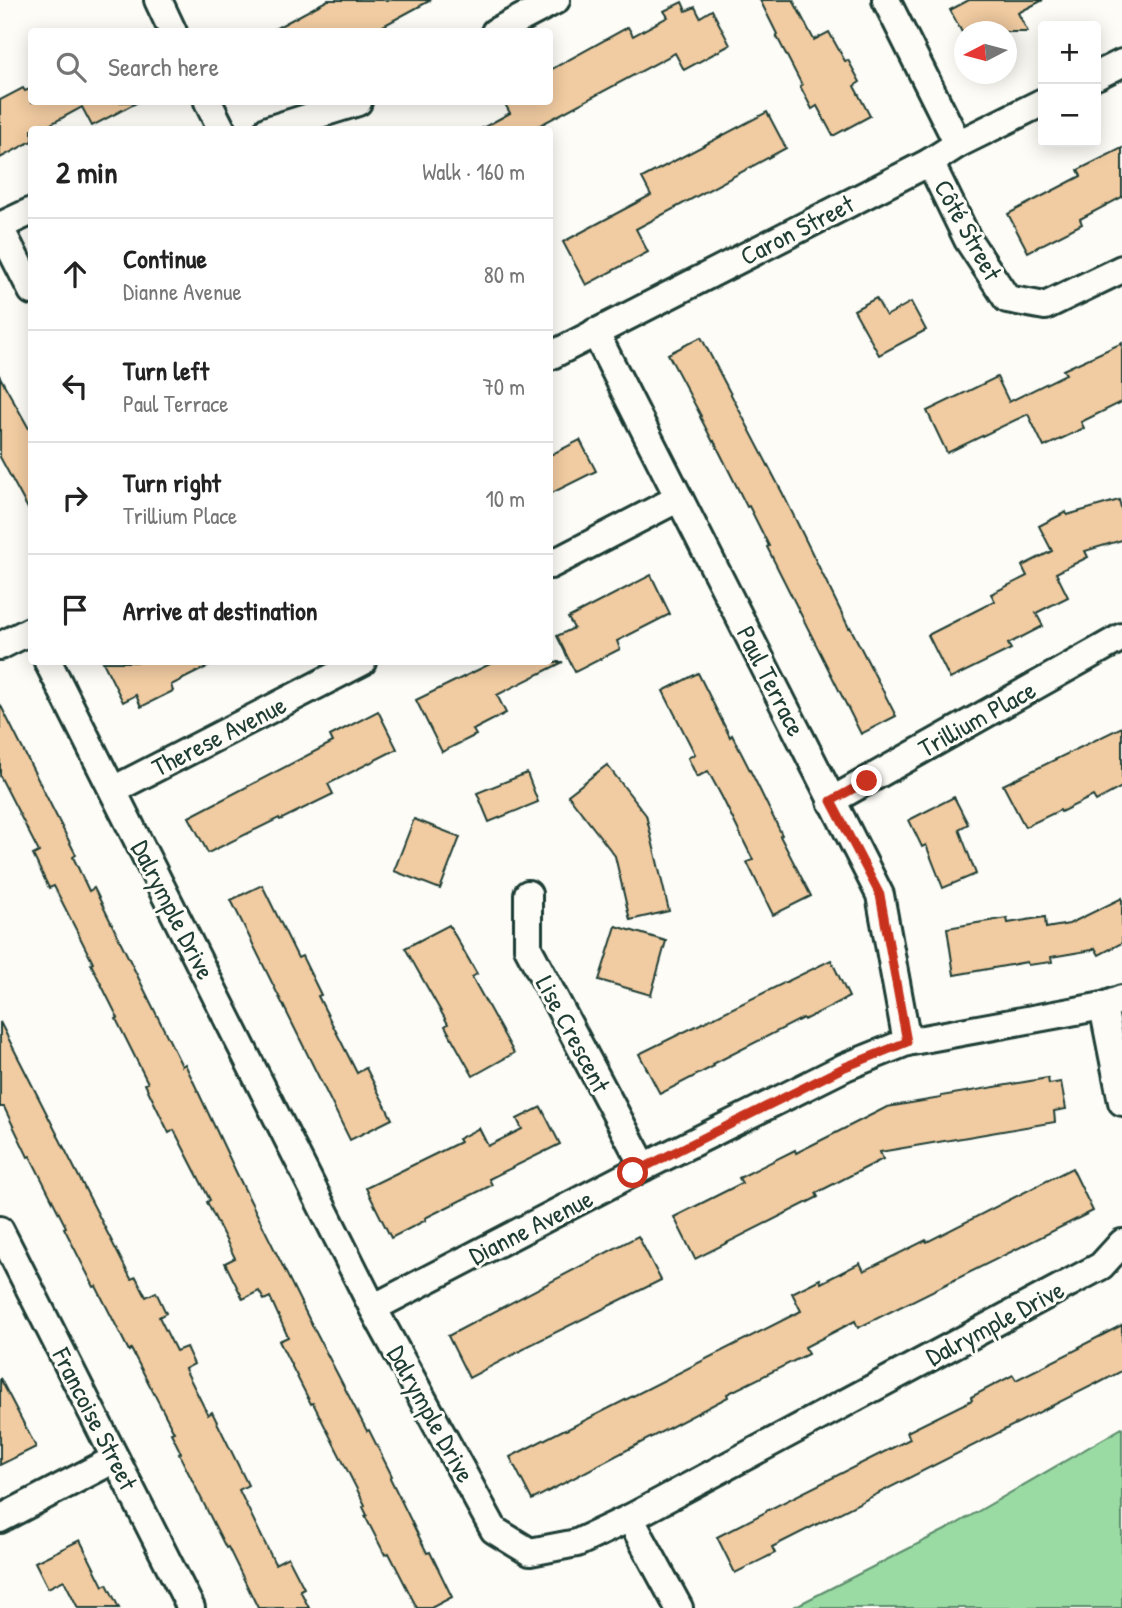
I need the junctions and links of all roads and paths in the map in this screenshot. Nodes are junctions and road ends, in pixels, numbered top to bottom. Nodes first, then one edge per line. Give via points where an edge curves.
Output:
1 (158, 0) edge
2 (556, 0) edge
3 (886, 0) edge
4 (171, 28) edge
5 (503, 28) edge
6 (1122, 63) edge
7 (1101, 74) edge
8 (1038, 104) edge
9 (210, 105) edge
10 (348, 105) edge
11 (220, 126) edge
12 (281, 126) edge
13 (958, 144) junction
14 (930, 162) junction
15 (28, 213) edge
16 (0, 227) edge
17 (1122, 269) edge
18 (28, 283) edge
19 (595, 332) junction
20 (553, 354) edge
21 (679, 498) junction
22 (553, 563) edge
23 (28, 632) edge
24 (1122, 637) edge
25 (0, 646) edge
26 (50, 665) edge
27 (356, 665) edge
28 (113, 790) junction
29 (831, 801) junction
30 (528, 894) dead end
31 (1112, 1002) edge
32 (907, 1042) junction
33 (1122, 1102) edge
34 (644, 1167) junction
35 (0, 1230) edge
36 (1122, 1243) edge
37 (373, 1308) junction
38 (115, 1459) junction
39 (631, 1518) junction
40 (0, 1519) edge
41 (191, 1608) edge
42 (679, 1608) edge

1 - 4 street
2 - 5 street
3 - 13 street
6 - 7 street
8 - 13 street, Caron Street
9 - 11 street
10 - 12 street
13 - 14 street, Caron Street
14 - 17 street, Côté Street via 968,240 1007,299 1045,306
14 - 19 street, Caron Street
15 - 16 street
16 - 18 street
19 - 20 street, Caron Street
19 - 21 street, Paul Terrace
21 - 22 street
21 - 29 street, Paul Terrace
23 - 25 street
24 - 29 street, Trillium Place
26 - 28 street, Dalrymple Drive
27 - 28 street, Therese Avenue
28 - 37 street, Dalrymple Drive
29 - 32 street, Paul Terrace via 880,895
30 - 34 street, Lise Crescent via 528,948
31 - 32 street, Dianne Avenue
31 - 33 street
32 - 34 street, Dianne Avenue via 845,1067
34 - 37 street, Dianne Avenue
35 - 38 street, Francoise Street
36 - 39 street, Dalrymple Drive via 1101,1266
37 - 39 street, Dalrymple Drive via 494,1530 530,1552 577,1543
38 - 40 street
38 - 41 street, Francoise Street
39 - 42 street

